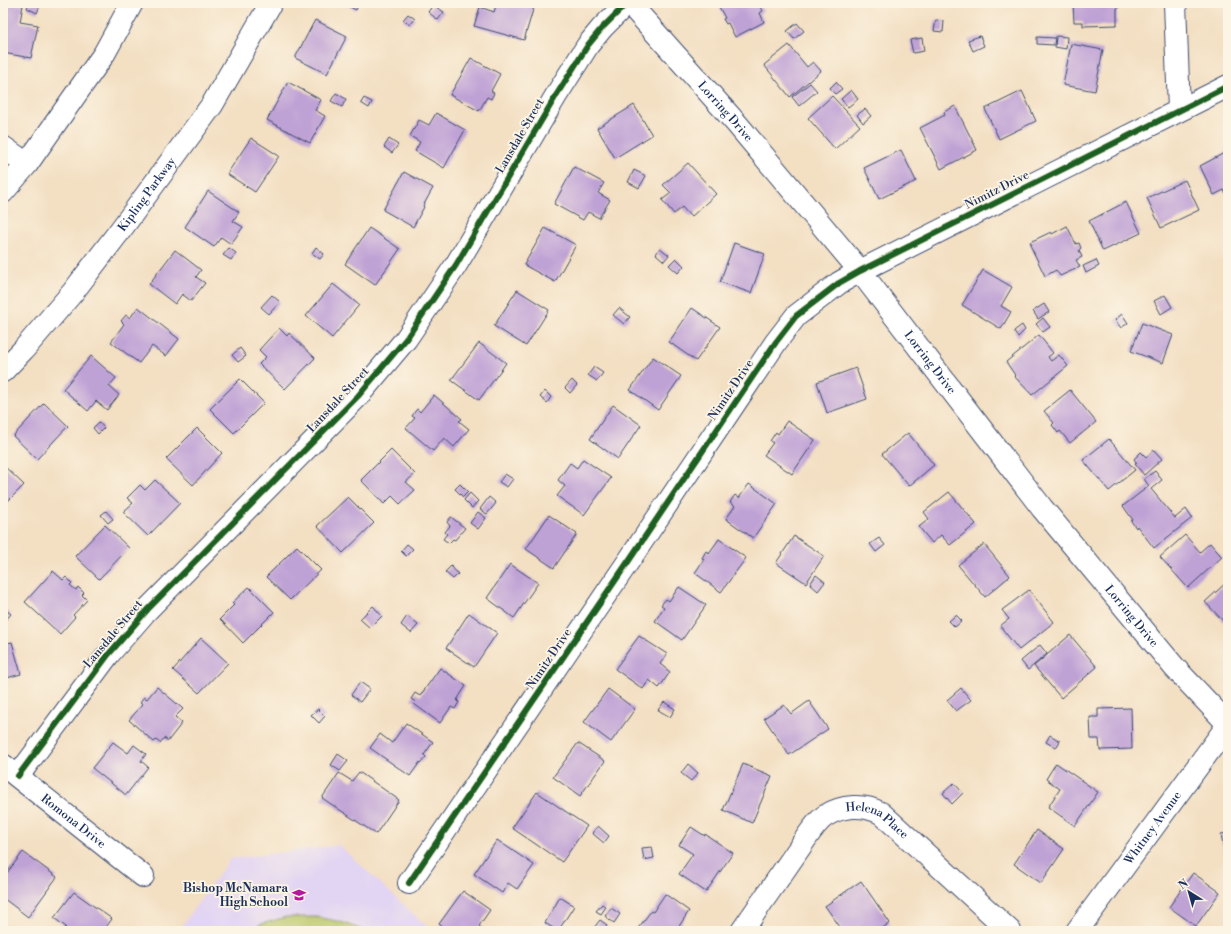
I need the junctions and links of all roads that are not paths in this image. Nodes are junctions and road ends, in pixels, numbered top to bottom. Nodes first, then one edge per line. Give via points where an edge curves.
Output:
1 (132, 3) edge
2 (271, 3) edge
3 (628, 3) edge
4 (1175, 3) edge
5 (1228, 86) edge
6 (1179, 110) junction
7 (3, 147) edge
8 (27, 164) junction
9 (3, 192) edge
10 (860, 271) junction
11 (3, 371) edge
12 (1228, 724) edge
13 (11, 771) edge
14 (144, 876) dead end
15 (409, 883) dead end
16 (742, 931) edge
17 (1010, 931) edge
18 (1077, 931) edge

1 - 8 street via 104,54
2 - 11 street, Kipling Parkway via 212,105 73,292
3 - 10 street, Lorring Drive via 737,124
3 - 13 street, Lansdale Street via 588,45 456,265 406,339 358,396 148,609
4 - 6 street
5 - 6 street, Nimitz Drive
6 - 10 street, Nimitz Drive
7 - 8 street
8 - 9 street
10 - 12 street, Lorring Drive via 1042,508 1175,668
10 - 15 street, Nimitz Drive via 815,300 788,326
12 - 18 street, Whitney Avenue
13 - 14 street, Romona Drive
16 - 17 street, Helena Place via 821,819 834,811 852,807 865,807 881,813

